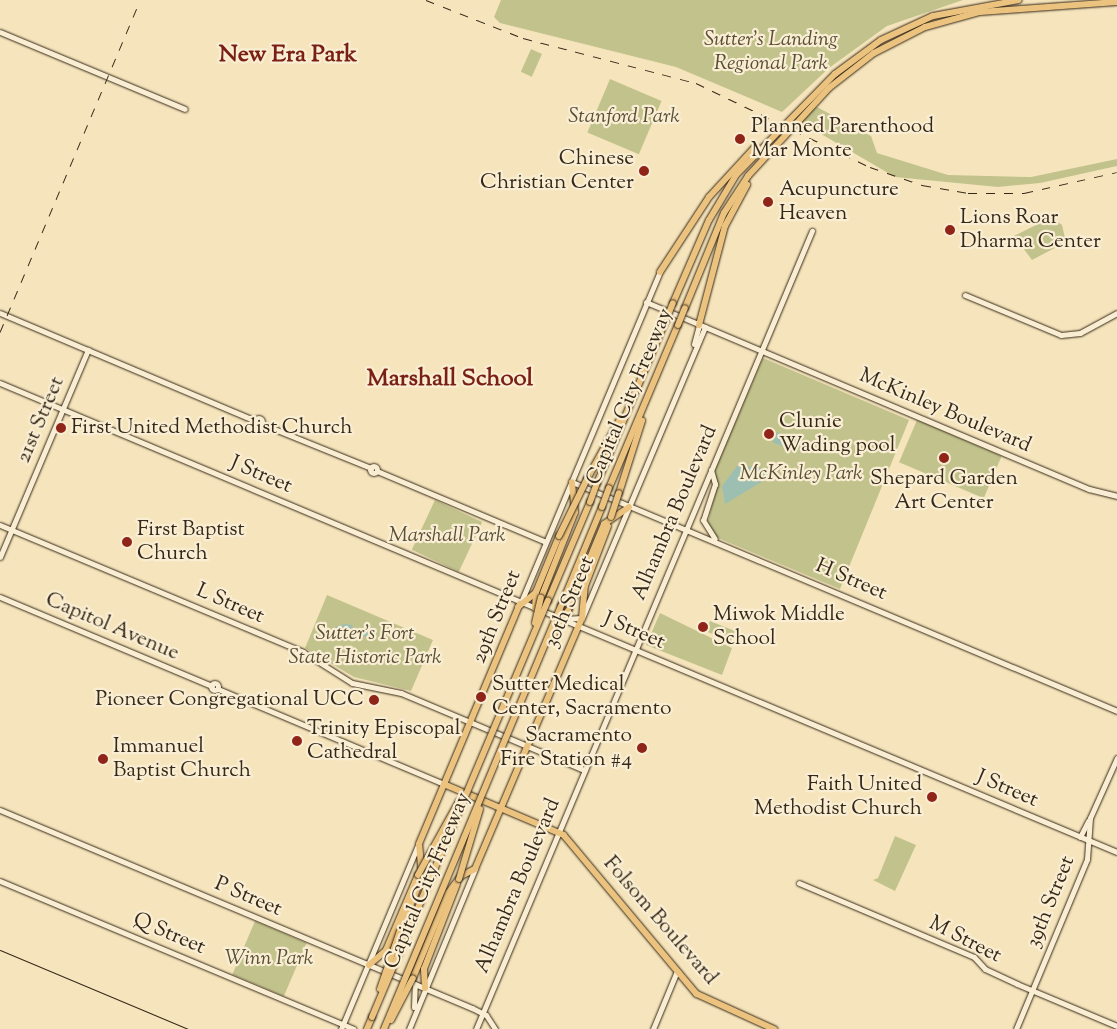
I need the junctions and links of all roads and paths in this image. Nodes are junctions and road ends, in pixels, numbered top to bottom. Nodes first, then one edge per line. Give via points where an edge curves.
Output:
1 (1019, 0) edge
2 (1117, 2) edge
3 (0, 32) edge
4 (185, 109) dead end
5 (786, 132) junction
6 (768, 138) junction
7 (812, 231) dead end
8 (660, 272) joint
9 (965, 295) dead end
10 (646, 302) junction
11 (0, 313) edge
12 (1117, 313) edge
13 (702, 326) junction
14 (88, 350) junction
15 (761, 351) junction
16 (0, 383) edge
17 (63, 409) junction
18 (613, 439) junction
19 (630, 447) junction
20 (711, 470) junction
21 (572, 482) junction
22 (1117, 496) edge
23 (629, 507) junction
24 (0, 524) edge
25 (12, 529) junction
26 (686, 529) junction
27 (546, 542) junction
28 (722, 544) junction
29 (0, 557) edge
30 (536, 592) junction
31 (0, 597) edge
32 (545, 599) junction
33 (521, 604) junction
34 (535, 608) junction
35 (582, 618) junction
36 (563, 619) junction
37 (578, 626) junction
38 (635, 650) junction
39 (540, 657) junction
40 (1117, 711) edge
41 (471, 722) junction
42 (527, 746) junction
43 (1117, 758) edge
44 (584, 770) junction
45 (474, 773) junction
46 (490, 777) junction
47 (444, 784) junction
48 (501, 807) junction
49 (0, 810) edge
50 (1090, 818) junction
51 (559, 832) junction
52 (1080, 837) junction
53 (1088, 840) junction
54 (1095, 843) junction
55 (419, 844) junction
56 (1117, 852) edge
57 (1087, 859) junction
58 (475, 868) junction
59 (0, 881) edge
60 (799, 883) dead end
61 (369, 965) junction
62 (677, 971) junction
63 (414, 981) junction
64 (685, 981) junction
65 (671, 984) junction
66 (425, 988) junction
67 (1032, 991) junction
68 (483, 1013) junction
69 (372, 1017) junction
70 (412, 1022) junction
71 (1117, 1026) edge
72 (342, 1027) edge
73 (353, 1029) edge
74 (368, 1029) edge
75 (384, 1029) edge
76 (409, 1029) edge
77 (476, 1029) edge
78 (495, 1029) edge
79 (653, 1029) edge
80 (774, 1029) edge
81 (1016, 1029) edge

1 - 6 highway, Capital City Freeway via 942,13 881,40 835,74
2 - 5 highway, Capital City Freeway via 980,12 925,27 850,70
3 - 4 main road
5 - 13 highway via 730,215
5 - 19 highway, Capital City Freeway, bridge via 732,199 652,386
6 - 8 highway via 718,186
6 - 18 highway, Capital City Freeway, bridge via 720,200
7 - 15 main road, Alhambra Boulevard
8 - 10 main road, 29th Street
9 - 12 main road via 1060,335 1080,333
10 - 13 main road, McKinley Boulevard
10 - 21 main road, 29th Street
11 - 14 main road
13 - 15 main road, McKinley Boulevard
13 - 23 main road, 30th Street
14 - 17 main road, 21st Street
14 - 27 main road via 371,468 372,473 377,471
15 - 20 main road, Alhambra Boulevard
15 - 22 main road, McKinley Boulevard via 1089,489
16 - 17 main road, J Street
17 - 25 main road, 21st Street
17 - 33 main road, J Street
18 - 30 highway, bridge via 587,479
18 - 32 highway, Capital City Freeway, bridge via 590,502
19 - 35 highway, bridge via 619,493 586,586
19 - 39 highway, Capital City Freeway, bridge via 609,488
20 - 26 main road, Alhambra Boulevard
20 - 28 main road via 715,484 704,523
21 - 23 main road, H Street
21 - 27 main road, 29th Street
21 - 32 highway via 575,512
23 - 26 main road, H Street
23 - 35 main road, 30th Street
23 - 39 highway, bridge via 604,524 568,611
24 - 25 main road, L Street
25 - 29 main road, 21st Street
25 - 41 main road, L Street via 305,652 352,683 401,693
26 - 28 main road, H Street
26 - 38 main road, Alhambra Boulevard
27 - 33 main road, 29th Street
28 - 40 main road, H Street
30 - 33 highway
30 - 34 highway
31 - 47 main road, Capitol Avenue
32 - 45 highway, Capital City Freeway, bridge
33 - 34 main road, J Street
33 - 41 main road, 29th Street
34 - 36 main road, J Street
35 - 36 main road
35 - 37 main road, 30th Street
36 - 37 main road, J Street
37 - 38 main road, J Street
37 - 42 main road, 30th Street
38 - 44 main road, Alhambra Boulevard
38 - 52 main road, J Street
39 - 46 highway, Capital City Freeway, bridge
41 - 42 main road, L Street
41 - 47 main road, 29th Street
42 - 44 main road, L Street
42 - 48 main road, 30th Street
43 - 50 main road, 39th Street
44 - 51 main road, Alhambra Boulevard
45 - 61 highway, bridge via 401,911 382,956
45 - 69 highway, Capital City Freeway, bridge
46 - 66 highway, bridge via 453,896 424,968
46 - 75 highway, Capital City Freeway, bridge
47 - 48 main road
47 - 55 main road, 29th Street
48 - 51 main road
48 - 58 main road, 30th Street
49 - 61 main road, P Street
50 - 52 main road
50 - 53 main road, 39th Street
51 - 62 main road, Folsom Boulevard
51 - 68 main road, Alhambra Boulevard
52 - 53 main road, J Street
53 - 54 main road, J Street
53 - 57 main road, 39th Street
54 - 56 main road, J Street
54 - 57 main road
55 - 61 main road, 29th Street
55 - 69 highway, bridge via 422,877 400,931
57 - 67 main road, 39th Street
58 - 63 highway via 461,876 448,893
58 - 66 main road, 30th Street
59 - 72 main road, Q Street
60 - 67 main road, M Street via 974,957 985,969
61 - 63 main road, P Street
61 - 72 main road, 29th Street
62 - 64 main road, Folsom Boulevard
62 - 65 main road
63 - 66 main road, P Street
63 - 70 main road
63 - 75 highway, bridge
64 - 65 main road
64 - 80 main road, Folsom Boulevard via 703,998
65 - 79 main road
66 - 68 main road, P Street
66 - 70 main road, 30th Street
67 - 71 main road, M Street
67 - 81 main road, 39th Street
68 - 77 main road, Alhambra Boulevard
68 - 78 main road
69 - 74 highway, Capital City Freeway
70 - 76 main road, 30th Street
72 - 73 main road, Q Street

